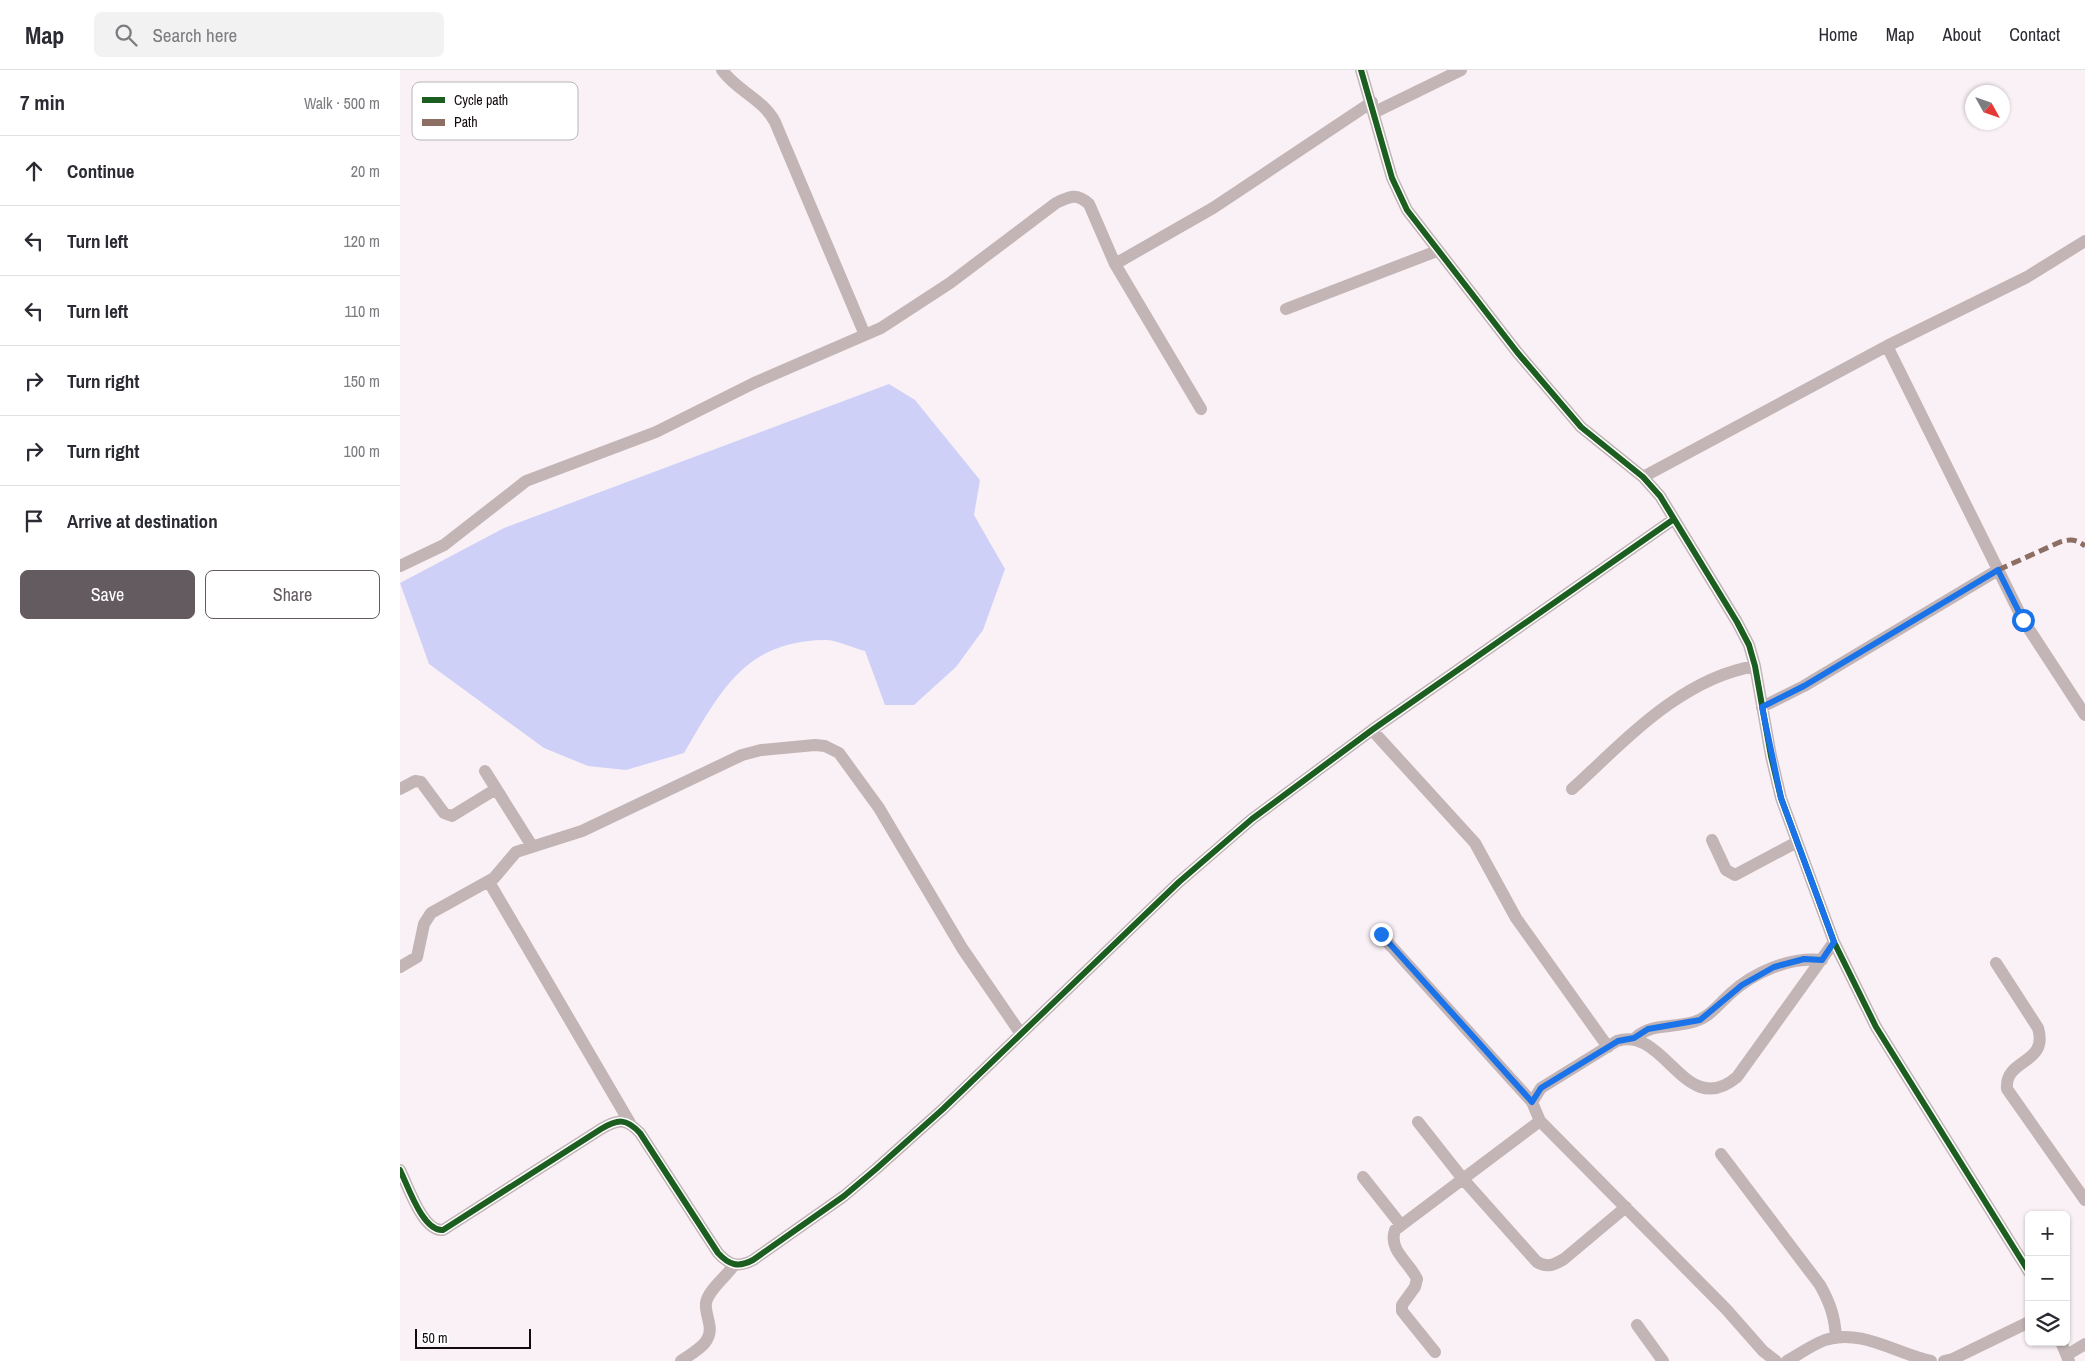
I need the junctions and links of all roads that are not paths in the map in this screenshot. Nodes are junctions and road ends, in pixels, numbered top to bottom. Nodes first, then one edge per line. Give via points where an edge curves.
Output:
1 (722, 70) edge
2 (1361, 70) edge
3 (1461, 70) edge
4 (1373, 107) junction
5 (2085, 241) edge
6 (1437, 251) junction
7 (1115, 264) junction
8 (1286, 309) dead end
9 (865, 335) junction
10 (1887, 346) junction
11 (1200, 408) dead end
12 (1643, 477) junction
13 (1674, 519) junction
14 (400, 566) edge
15 (1998, 570) junction
16 (1755, 666) junction
17 (1762, 707) junction
18 (2085, 715) edge
19 (1372, 730) junction
20 (484, 771) dead end
21 (400, 789) edge
22 (496, 789) junction
23 (1572, 789) dead end
24 (1712, 840) dead end
25 (1797, 842) junction
26 (532, 846) junction
27 (489, 882) junction
28 (1381, 934) dead end
29 (1834, 942) junction
30 (1822, 960) junction
31 (1996, 963) dead end
32 (400, 967) edge
33 (1021, 1034) junction
34 (1634, 1038) junction
35 (1608, 1047) junction
36 (1532, 1102) junction
37 (1540, 1121) junction
38 (630, 1122) junction
39 (1418, 1122) dead end
40 (1721, 1154) dead end
41 (400, 1170) edge
42 (1363, 1177) dead end
43 (1463, 1179) junction
44 (2085, 1200) edge
45 (1626, 1207) junction
46 (1401, 1225) junction
47 (734, 1265) junction
48 (2025, 1266) edge
49 (2025, 1324) edge
50 (1637, 1325) dead end
51 (1836, 1338) junction
52 (2085, 1344) edge
53 (2063, 1346) edge
54 (1435, 1352) dead end
55 (2068, 1358) edge
56 (681, 1361) edge
57 (1663, 1361) edge
58 (1776, 1361) edge
59 (1787, 1361) edge
60 (1931, 1361) edge
61 (1944, 1361) edge

1 - 9 street via 765,107 775,122
2 - 4 street
3 - 4 street
4 - 6 street via 1392,178 1407,210
4 - 7 street via 1213,208
5 - 10 street via 2027,277
6 - 8 street
6 - 12 street via 1581,427
7 - 9 street via 1089,204 1074,195 912,309
7 - 11 street
9 - 14 street via 754,383 656,432 526,481 444,545
10 - 12 street
10 - 15 street
12 - 13 street
13 - 16 street via 1737,622
13 - 19 street
15 - 17 street via 1804,686
15 - 18 street via 2023,620
16 - 17 street
16 - 23 street via 1729,672 1676,698
17 - 25 street via 1781,798
19 - 33 street via 1209,854
19 - 35 street via 1475,843 1516,918
20 - 22 street
21 - 22 street via 421,782 444,813 452,816
22 - 26 street
24 - 25 street via 1726,870 1735,875
25 - 29 street
26 - 27 street via 513,855
26 - 33 street via 582,831 742,755 815,745 832,749 845,760 879,808 962,948
27 - 32 street via 431,913 424,924 417,957
27 - 38 street
28 - 36 street
29 - 30 street
29 - 48 street via 1876,1027
30 - 34 street via 1804,959 1774,967 1742,985 1700,1020 1648,1029
30 - 34 street via 1736,1077 1720,1088 1712,1090 1688,1080 1643,1041
31 - 44 street via 2038,1028 2041,1038 2034,1055 2011,1071 2006,1081 2007,1089
33 - 47 street via 943,1109 844,1196 753,1260 743,1266
34 - 35 street
35 - 36 street via 1541,1088
36 - 37 street
37 - 43 street
37 - 45 street
38 - 41 street via 618,1120 601,1128 443,1230 433,1228 424,1220
38 - 47 street via 718,1253
39 - 43 street
40 - 51 street via 1820,1285 1831,1304
42 - 46 street
43 - 45 street via 1544,1266 1564,1259
43 - 46 street
45 - 58 street via 1726,1309 1762,1351
46 - 54 street via 1395,1230 1393,1246 1417,1279 1402,1305 1402,1311
47 - 56 street via 706,1303 709,1337 704,1345
49 - 61 street
50 - 57 street
51 - 59 street via 1824,1340
51 - 60 street via 1886,1345
52 - 55 street
53 - 55 street

